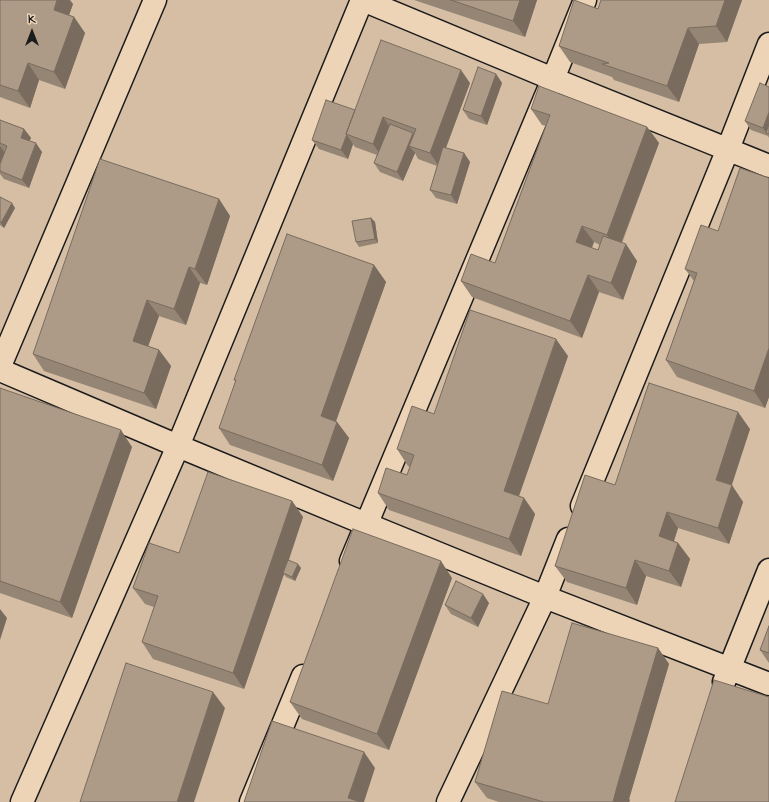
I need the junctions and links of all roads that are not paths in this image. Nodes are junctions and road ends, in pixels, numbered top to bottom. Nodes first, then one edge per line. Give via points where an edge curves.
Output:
1 (155, 0) edge
2 (362, 0) edge
3 (585, 0) edge
4 (769, 44) edge
5 (553, 79) junction
6 (728, 150) junction
7 (769, 166) edge
8 (0, 366) edge
9 (0, 370) edge
10 (178, 446) junction
11 (366, 524) junction
12 (769, 570) edge
13 (345, 576) edge
14 (545, 596) junction
15 (312, 656) edge
16 (729, 668) junction
17 (769, 684) edge
18 (718, 696) edge
19 (22, 802) edge
20 (251, 802) edge
21 (448, 802) edge

1 - 8 lane
2 - 5 lane
2 - 10 lane
3 - 5 lane
4 - 6 lane
5 - 6 lane
5 - 11 lane
6 - 7 lane
6 - 14 lane
9 - 10 lane
10 - 11 lane
10 - 19 lane
11 - 13 lane
11 - 14 lane
12 - 16 lane
14 - 16 lane
14 - 21 lane
15 - 20 lane
16 - 17 lane
16 - 18 lane

